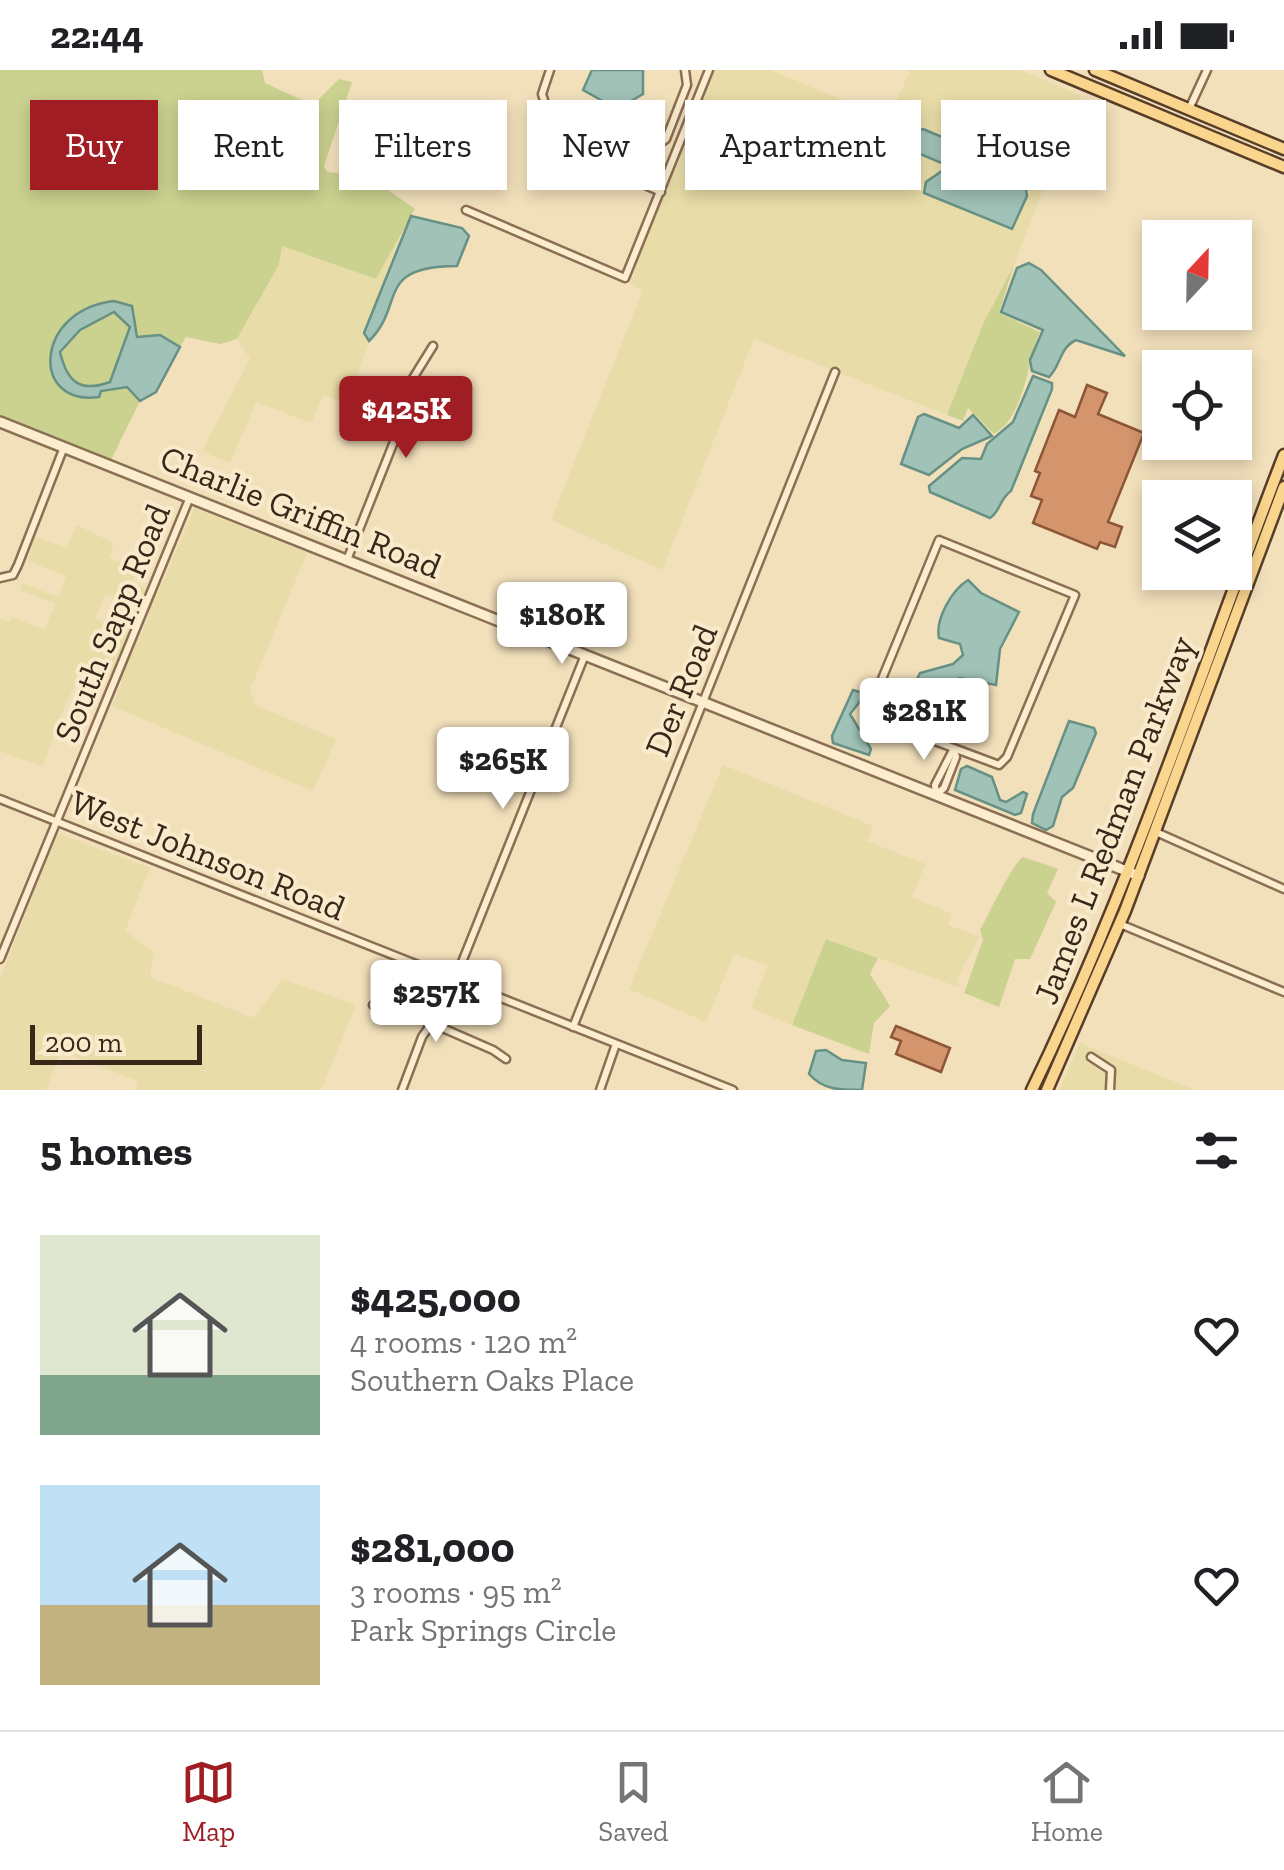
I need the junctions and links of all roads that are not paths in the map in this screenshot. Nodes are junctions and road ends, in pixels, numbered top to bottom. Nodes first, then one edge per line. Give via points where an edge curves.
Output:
1 (550, 70) edge
2 (685, 70) edge
3 (709, 70) edge
4 (1051, 70) edge
5 (1096, 70) edge
6 (1207, 70) edge
7 (1076, 75) edge
8 (1121, 81) junction
9 (1092, 87) junction
10 (1190, 110) junction
11 (1284, 149) edge
12 (1284, 167) edge
13 (655, 190) edge
14 (660, 192) junction
15 (466, 210) dead end
16 (432, 346) dead end
17 (835, 372) dead end
18 (0, 422) edge
19 (64, 448) junction
20 (1284, 455) edge
21 (1284, 487) edge
22 (190, 497) junction
23 (347, 560) junction
24 (0, 578) edge
25 (585, 655) junction
26 (1211, 666) junction
27 (703, 702) junction
28 (954, 749) junction
29 (936, 795) junction
30 (0, 799) edge
31 (58, 822) junction
32 (1156, 832) junction
33 (1134, 874) junction
34 (1284, 888) edge
35 (1120, 924) junction
36 (0, 960) edge
37 (454, 982) junction
38 (1284, 992) edge
39 (373, 1005) dead end
40 (432, 1022) junction
41 (572, 1027) junction
42 (616, 1044) junction
43 (1091, 1057) dead end
44 (506, 1059) dead end
45 (402, 1090) edge
46 (600, 1090) edge
47 (733, 1090) edge
48 (1032, 1090) edge
49 (1048, 1090) edge
50 (1110, 1090) edge

1 - 2 street via 542,94 551,123 638,159 666,139
3 - 14 street
4 - 7 main road
5 - 8 main road
6 - 10 street
7 - 9 main road
8 - 9 main road
8 - 10 main road
9 - 12 main road
10 - 11 main road
13 - 14 street
14 - 15 street via 625,278
16 - 23 street via 410,383
17 - 27 street, Der Road
18 - 19 street, Charlie Griffin Road
19 - 22 street, Charlie Griffin Road
19 - 24 street via 18,565
20 - 26 main road, James L Redman Parkway
21 - 26 main road, James L Redman Parkway
22 - 23 street, Charlie Griffin Road
22 - 31 street, South Sapp Road
23 - 25 street, Charlie Griffin Road
25 - 27 street, Charlie Griffin Road
25 - 37 street
26 - 32 main road, James L Redman Parkway
26 - 33 main road, James L Redman Parkway
27 - 29 street, Charlie Griffin Road
27 - 41 street, Der Road
28 - 28 street via 999,765 1007,757 1075,595 939,540 878,691 884,715 900,728
28 - 29 street
29 - 33 street, Charlie Griffin Road
30 - 31 street, West Johnson Road
31 - 36 street, South Sapp Road
31 - 37 street, West Johnson Road
32 - 33 main road, James L Redman Parkway
32 - 34 street
33 - 35 main road, James L Redman Parkway
33 - 48 main road, James L Redman Parkway
35 - 38 street
35 - 49 main road, James L Redman Parkway
37 - 40 street
37 - 41 street, West Johnson Road
39 - 40 street
40 - 44 street
40 - 45 street
41 - 42 street, West Johnson Road
42 - 46 street
42 - 47 street, West Johnson Road
43 - 50 street via 1111,1070

